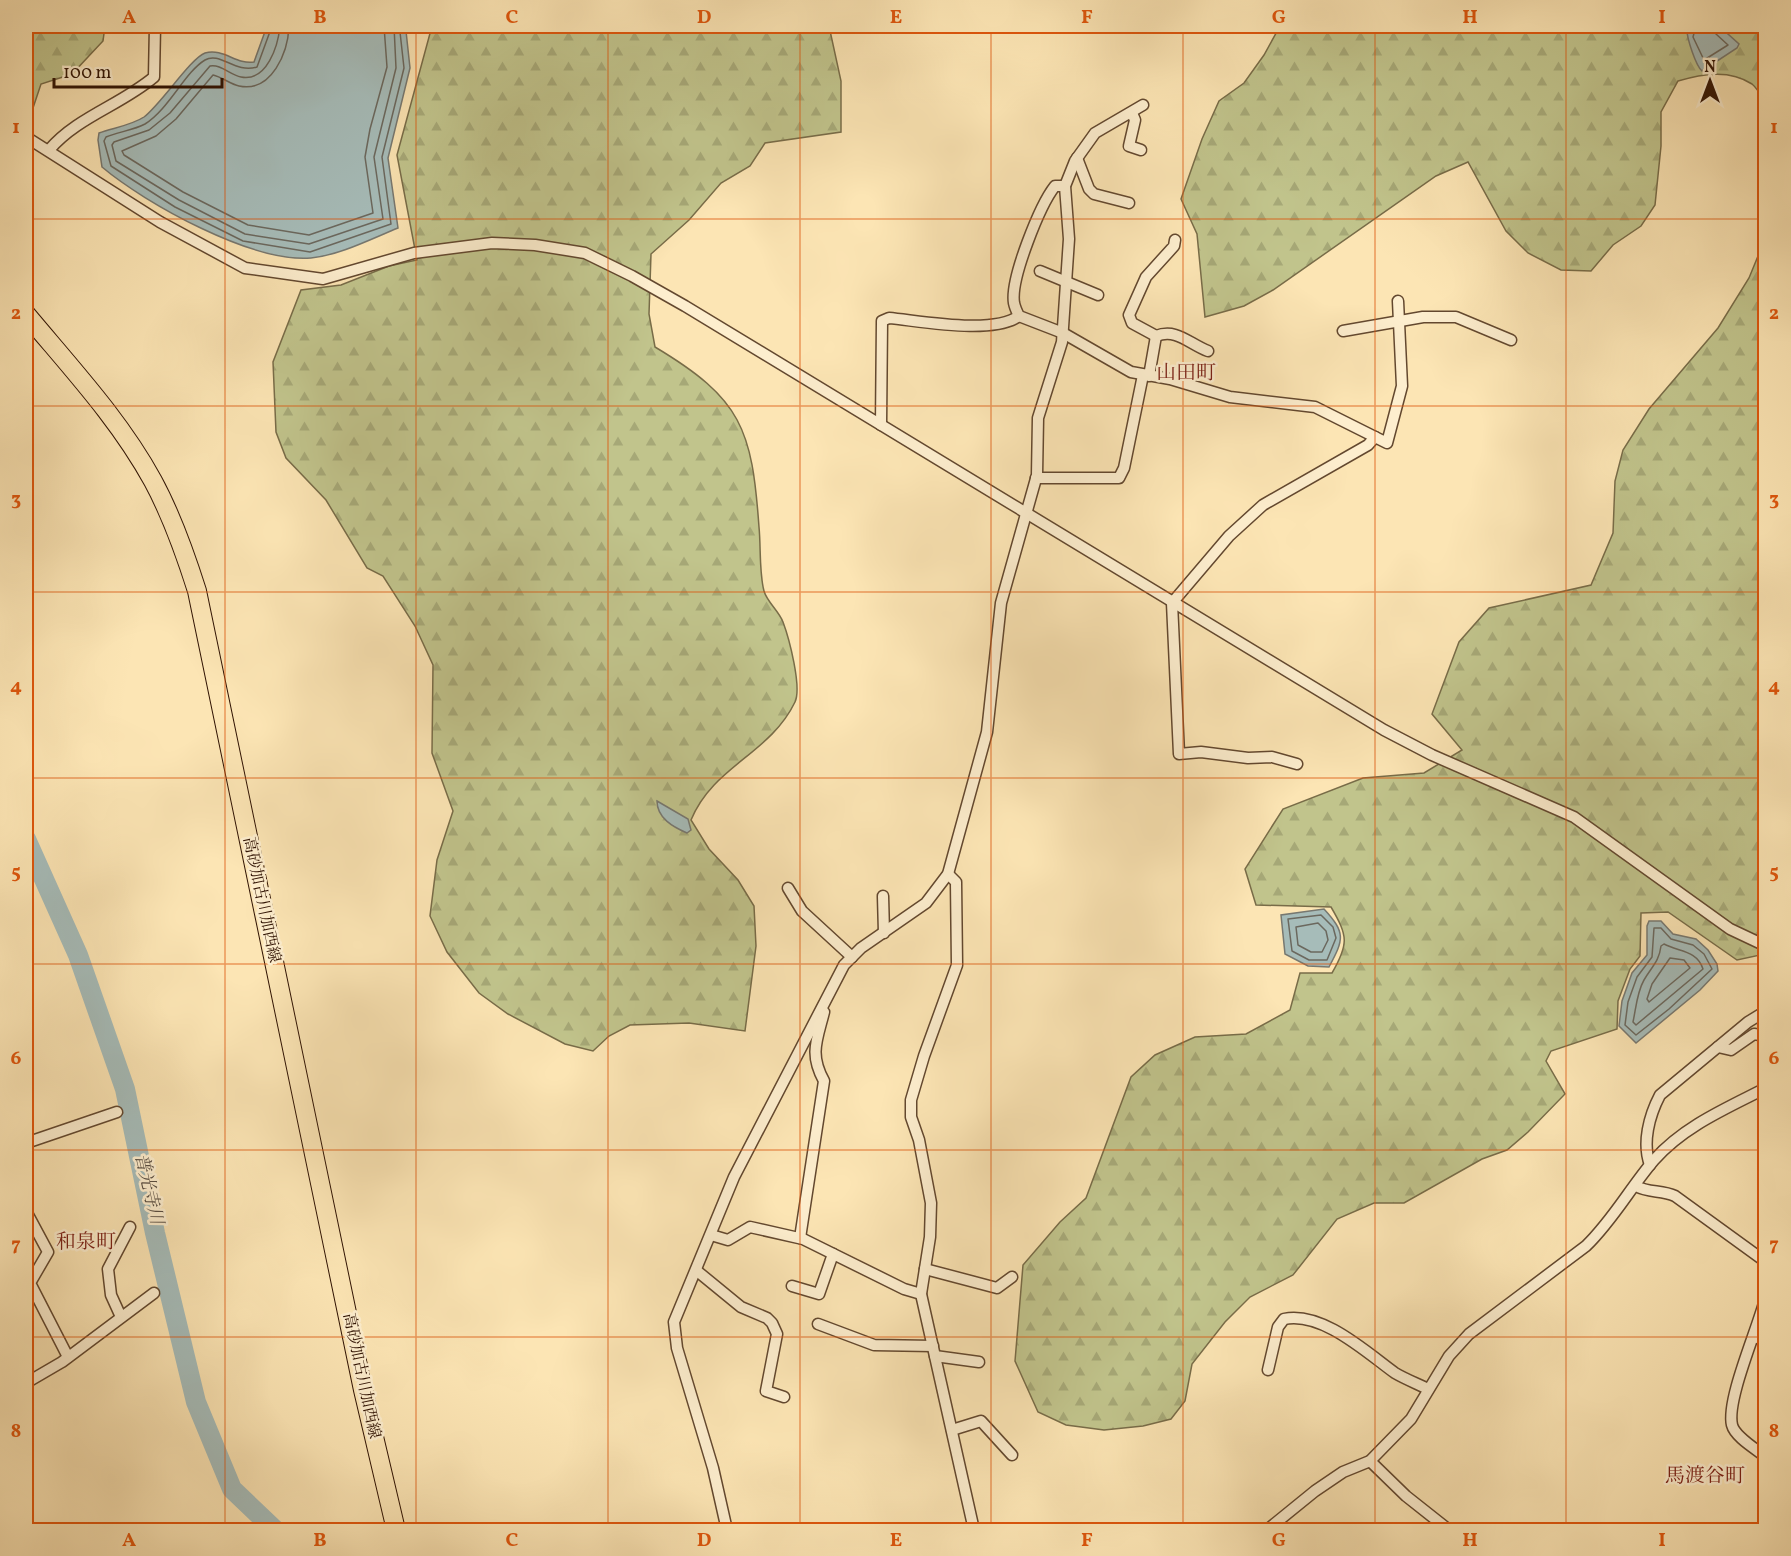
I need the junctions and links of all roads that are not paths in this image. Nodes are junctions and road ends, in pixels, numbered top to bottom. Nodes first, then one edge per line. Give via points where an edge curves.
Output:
1 (155, 26) edge
2 (1143, 105) dead end
3 (1132, 113) junction
4 (26, 137) edge
5 (48, 150) junction
6 (1140, 150) dead end
7 (1077, 158) junction
8 (1065, 186) junction
9 (1129, 203) dead end
10 (1175, 240) dead end
11 (1040, 271) dead end
12 (1066, 281) junction
13 (1098, 295) dead end
14 (1398, 301) dead end
15 (26, 314) edge
16 (1019, 316) junction
17 (1401, 323) junction
18 (1343, 332) dead end
19 (1063, 333) junction
20 (1156, 336) junction
21 (1511, 340) dead end
22 (1209, 351) dead end
23 (1146, 375) junction
24 (881, 425) junction
25 (1375, 437) junction
26 (1036, 478) junction
27 (1025, 513) junction
28 (1172, 603) junction
29 (1297, 764) dead end
30 (948, 874) junction
31 (788, 888) dead end
32 (883, 896) dead end
33 (884, 933) junction
34 (1766, 946) edge
35 (852, 957) junction
36 (820, 1009) junction
37 (1766, 1011) edge
38 (1766, 1036) edge
39 (1718, 1047) junction
40 (1766, 1088) edge
41 (117, 1112) dead end
42 (26, 1143) edge
43 (1650, 1166) junction
44 (1636, 1186) junction
45 (26, 1211) edge
46 (130, 1227) dead end
47 (711, 1235) junction
48 (800, 1238) junction
49 (833, 1254) junction
50 (1766, 1262) edge
51 (925, 1269) junction
52 (697, 1270) junction
53 (1012, 1277) dead end
54 (28, 1280) edge
55 (792, 1286) dead end
56 (154, 1293) dead end
57 (921, 1294) junction
58 (1766, 1296) edge
59 (121, 1317) junction
60 (818, 1324) dead end
61 (1754, 1336) junction
62 (1766, 1342) edge
63 (934, 1351) junction
64 (68, 1357) junction
65 (979, 1362) dead end
66 (1268, 1370) dead end
67 (26, 1383) edge
68 (1428, 1389) junction
69 (784, 1396) dead end
70 (952, 1430) junction
71 (1012, 1455) dead end
72 (1766, 1457) edge
73 (1370, 1461) junction
74 (26, 1524) edge
75 (28, 1530) edge
76 (396, 1530) edge
77 (727, 1530) edge
78 (974, 1530) edge
79 (1267, 1530) edge
80 (1449, 1530) edge

1 - 5 street via 154,77 134,94 63,133
2 - 3 street
3 - 6 street via 1135,120 1129,146
3 - 7 street via 1095,134
4 - 5 street
5 - 24 street via 160,222 245,268 323,279 414,253 492,243 585,253 641,281
7 - 8 street
7 - 9 street via 1094,194
8 - 12 street via 1069,239
8 - 16 street via 1055,186 1049,194 1025,250 1013,302
10 - 20 street via 1146,277 1129,315 1132,323
11 - 12 street
12 - 13 street
12 - 19 street
14 - 17 street
15 - 76 main road, 高砂加古川加西線 via 104,406 148,472 178,532 197,591 363,1390
16 - 19 street
16 - 24 street via 995,324 971,325 889,318 882,321
17 - 18 street
17 - 21 street via 1423,317 1455,317
17 - 25 street via 1402,386 1398,406 1387,443
19 - 23 street via 1131,372
19 - 26 street via 1038,418
20 - 22 street via 1177,334
20 - 23 street
23 - 25 street via 1230,397 1314,407
23 - 26 street via 1119,478
24 - 27 street
25 - 28 street via 1368,445 1263,505 1229,536
26 - 27 street
27 - 28 street
27 - 30 street via 1001,603 987,732
28 - 29 street via 1179,754 1272,757
28 - 34 street via 1384,730 1574,817 1730,929
30 - 33 street via 926,903
30 - 51 street via 956,882 957,965 911,1100 911,1117 931,1203
31 - 35 street via 802,910
32 - 33 street
33 - 35 street
35 - 36 street
36 - 47 street via 734,1177
36 - 48 street via 824,1012 814,1051 824,1080
37 - 39 street
38 - 39 street via 1754,1034 1731,1050
39 - 43 street via 1660,1095 1647,1138
40 - 43 street via 1688,1130
41 - 42 street
43 - 44 street
44 - 50 street via 1665,1191
44 - 68 street via 1586,1246 1469,1334
45 - 54 street via 48,1252
46 - 59 street via 108,1269 111,1295
47 - 48 street via 728,1240 750,1227
47 - 52 street
48 - 49 street
49 - 55 street via 819,1294
49 - 57 street
51 - 53 street via 997,1288
51 - 57 street
52 - 69 street via 741,1306 771,1322 777,1334 766,1391
52 - 77 street via 674,1322 677,1348
54 - 64 street
56 - 59 street
57 - 63 street
58 - 61 street
59 - 64 street
60 - 63 street via 874,1345
61 - 62 street
61 - 72 street via 1739,1381 1732,1425
63 - 65 street
63 - 70 street
64 - 67 street
66 - 68 street via 1278,1327 1284,1319 1293,1317 1341,1333 1397,1374
68 - 73 street via 1411,1419
70 - 71 street via 981,1421
70 - 78 street
73 - 79 street via 1343,1472 1314,1491
73 - 80 street
74 - 75 street

